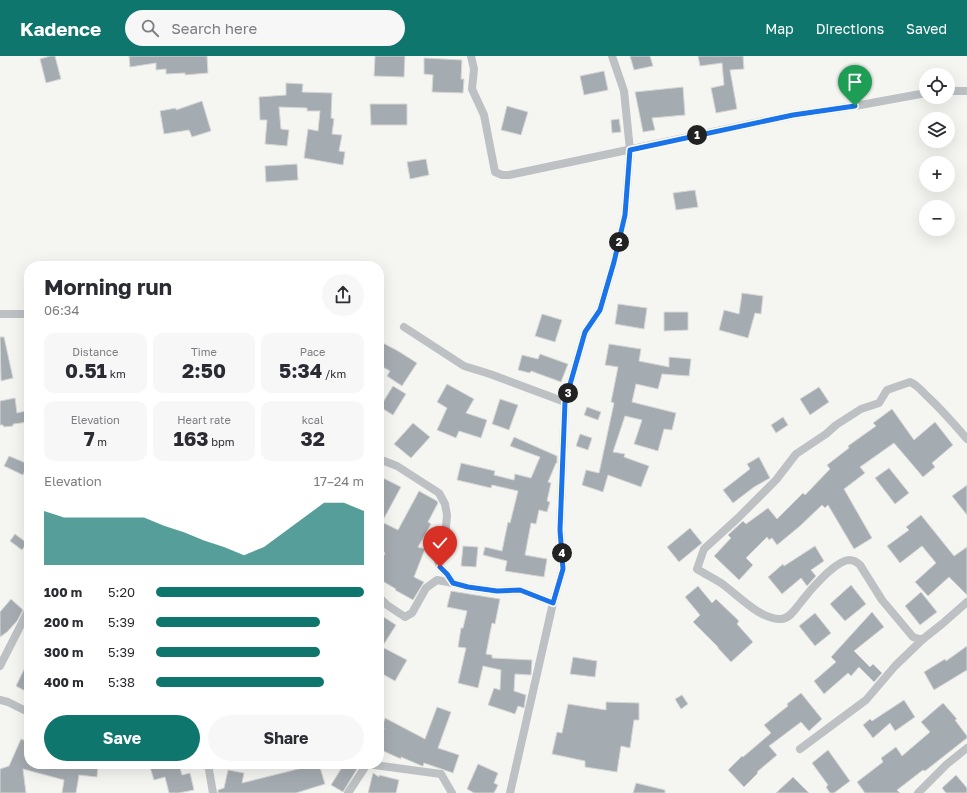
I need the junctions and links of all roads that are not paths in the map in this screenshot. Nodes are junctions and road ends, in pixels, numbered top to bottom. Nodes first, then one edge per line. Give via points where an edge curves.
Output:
1 (471, 56) edge
2 (612, 56) edge
3 (955, 91) edge
4 (967, 91) edge
5 (919, 94) edge
6 (630, 150) junction
7 (0, 314) edge
8 (24, 314) edge
9 (404, 327) dead end
10 (565, 402) junction
11 (967, 439) edge
12 (384, 461) edge
13 (453, 583) junction
14 (384, 602) edge
15 (967, 602) edge
16 (553, 603) junction
17 (24, 619) edge
18 (923, 639) junction
19 (0, 666) edge
20 (0, 700) edge
21 (24, 710) edge
22 (967, 748) edge
23 (800, 749) dead end
24 (384, 766) edge
25 (209, 769) edge
26 (364, 769) edge
27 (214, 793) edge
28 (348, 793) edge
29 (452, 793) edge
30 (510, 793) edge
31 (918, 793) edge

1 - 6 street via 474,69 472,89 484,115 496,172 509,175
2 - 6 street via 624,91
3 - 4 street
5 - 6 street via 793,115
6 - 10 street via 625,215 614,262 600,310 585,332
7 - 8 street
9 - 10 street via 464,366
10 - 16 street via 560,530 563,569
11 - 18 street via 942,409 917,385 910,382 887,390 878,403 861,409 796,454 776,480 704,549 697,569 721,583 762,614 782,619 790,615 838,564 849,560 856,561 882,600 913,637
12 - 13 street via 397,466 439,493 447,515 437,556 440,567
13 - 14 street via 437,580 426,588 412,613 405,617
13 - 16 street via 497,591 520,590
15 - 18 street
16 - 30 street
17 - 19 street
18 - 23 street via 866,700
20 - 21 street
22 - 31 street
24 - 29 street via 441,774
25 - 27 street
26 - 28 street

